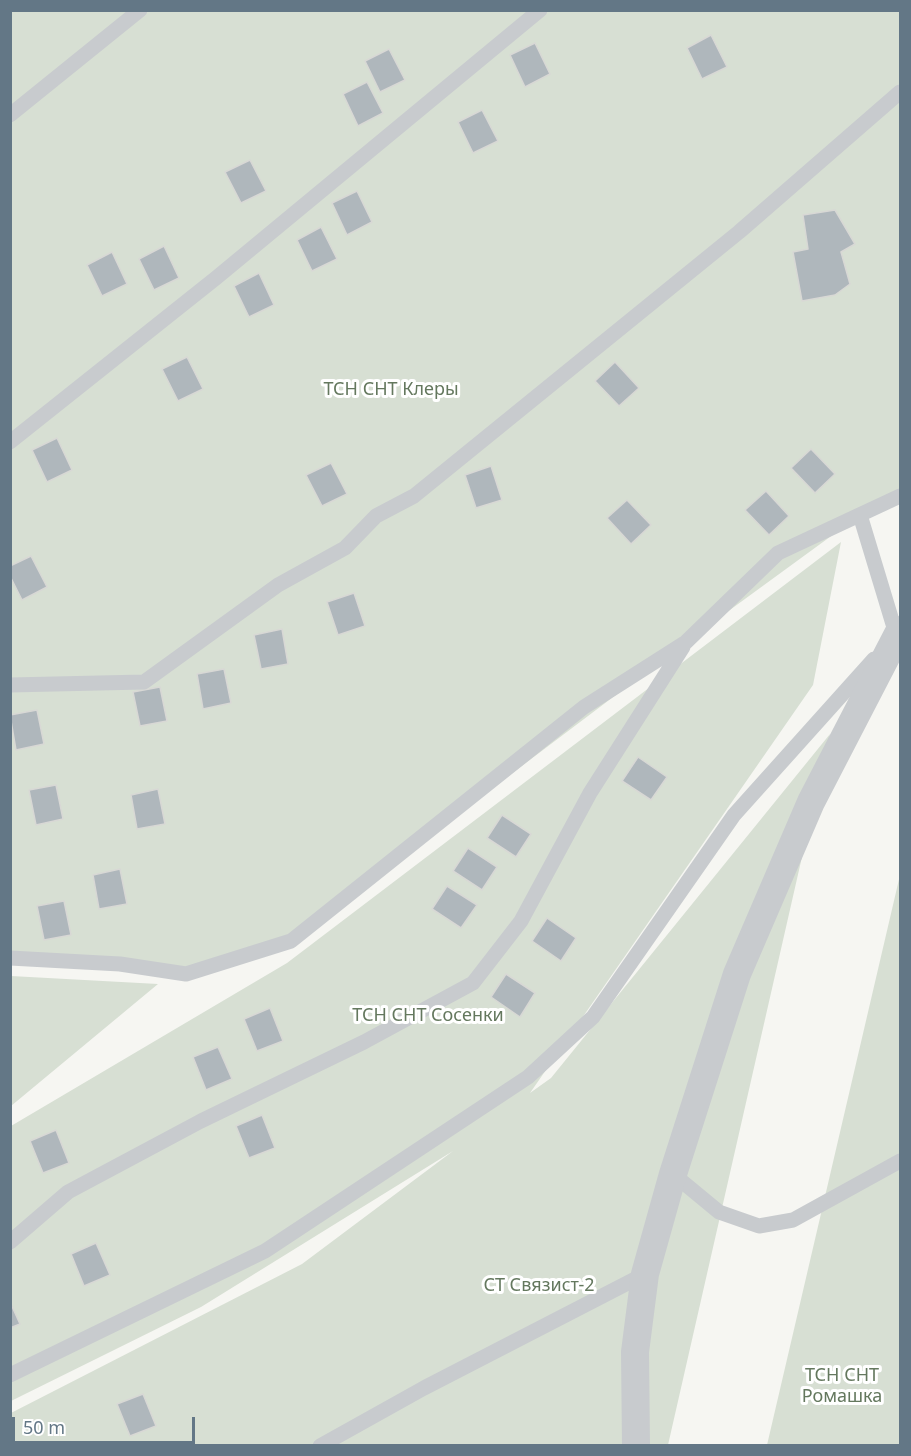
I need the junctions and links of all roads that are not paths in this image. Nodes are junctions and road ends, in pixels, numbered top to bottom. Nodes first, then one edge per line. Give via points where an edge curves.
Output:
1 (140, 10) edge
2 (540, 10) edge
3 (900, 92) edge
4 (10, 115) edge
5 (10, 442) edge
6 (900, 496) edge
7 (860, 515) junction
8 (899, 631) edge
9 (686, 642) junction
10 (10, 685) edge
11 (10, 958) edge
12 (900, 1161) edge
13 (673, 1174) junction
14 (10, 1242) edge
15 (645, 1274) junction
16 (10, 1375) edge
17 (320, 1446) edge
18 (636, 1446) edge

1 - 4 lane
2 - 5 lane via 216,278
3 - 10 lane via 739,232 414,496 376,516 345,548 278,585 144,682
6 - 7 lane
7 - 8 lane
7 - 9 lane via 778,553
8 - 13 street via 811,802 737,974
8 - 16 lane via 734,815 593,1017 528,1077 265,1251
9 - 11 lane via 584,707 291,941 186,974 120,964
9 - 14 lane via 590,793 521,921 473,983 68,1192
12 - 13 lane via 793,1220 759,1226 719,1212
13 - 15 street
15 - 17 lane
15 - 18 street via 635,1352

